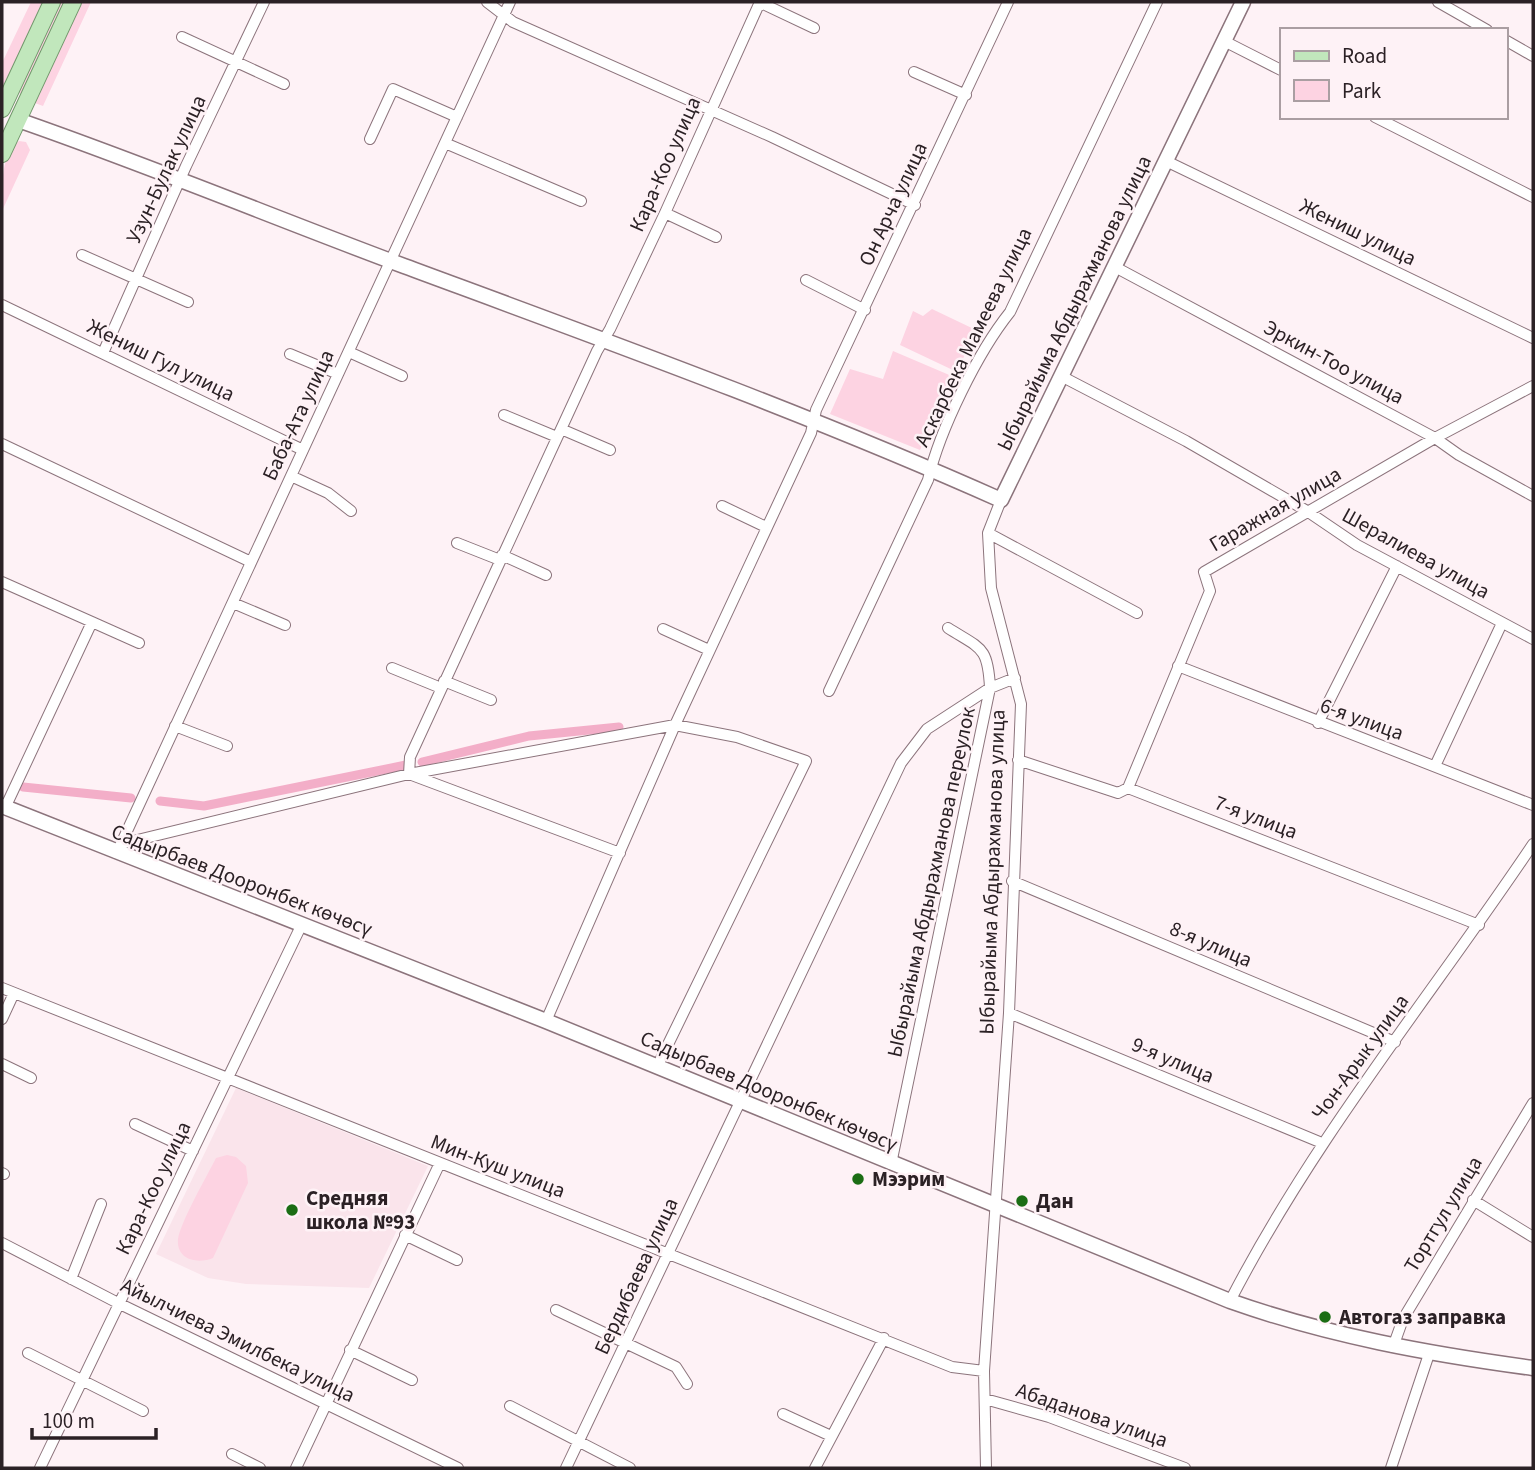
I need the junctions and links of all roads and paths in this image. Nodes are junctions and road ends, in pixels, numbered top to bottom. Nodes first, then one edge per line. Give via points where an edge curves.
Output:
1 (52, 2) edge
2 (74, 2) edge
3 (264, 2) edge
4 (487, 2) edge
5 (510, 2) edge
6 (759, 2) edge
7 (1008, 2) edge
8 (1157, 2) edge
9 (1243, 2) edge
10 (1438, 2) edge
11 (503, 15) junction
12 (814, 28) dead end
13 (1484, 28) edge
14 (182, 37) dead end
15 (1224, 41) junction
16 (1507, 41) edge
17 (1533, 56) edge
18 (238, 63) junction
19 (1280, 69) edge
20 (914, 72) dead end
21 (285, 84) dead end
22 (966, 95) junction
23 (2, 111) edge
24 (709, 111) junction
25 (457, 117) junction
26 (1379, 119) edge
27 (18, 120) junction
28 (370, 139) dead end
29 (445, 143) junction
30 (2, 154) edge
31 (1166, 161) junction
32 (181, 177) junction
33 (1533, 197) edge
34 (581, 201) dead end
35 (915, 205) junction
36 (665, 213) junction
37 (716, 237) dead end
38 (82, 255) dead end
39 (391, 261) junction
40 (1115, 267) junction
41 (136, 279) junction
42 (806, 280) dead end
43 (188, 302) dead end
44 (2, 305) edge
45 (864, 310) junction
46 (1533, 338) edge
47 (604, 340) junction
48 (349, 352) junction
49 (103, 353) junction
50 (290, 354) dead end
51 (338, 374) junction
52 (402, 376) dead end
53 (1061, 376) junction
54 (1533, 386) edge
55 (504, 415) dead end
56 (813, 422) junction
57 (559, 433) junction
58 (1435, 438) junction
59 (2, 444) edge
60 (303, 450) junction
61 (610, 450) dead end
62 (930, 469) junction
63 (291, 476) junction
64 (1533, 496) edge
65 (1001, 500) junction
66 (722, 506) dead end
67 (351, 511) dead end
68 (1307, 512) junction
69 (766, 527) junction
70 (988, 533) junction
71 (457, 543) dead end
72 (501, 557) junction
73 (251, 562) junction
74 (1397, 566) junction
75 (546, 575) dead end
76 (2, 582) edge
77 (233, 603) junction
78 (1137, 613) dead end
79 (92, 622) junction
80 (1502, 623) junction
81 (285, 625) dead end
82 (948, 628) dead end
83 (663, 629) dead end
84 (1533, 639) edge
85 (139, 643) dead end
86 (709, 650) junction
87 (1178, 666) junction
88 (392, 668) dead end
89 (1015, 678) junction
90 (442, 685) junction
91 (990, 688) junction
92 (829, 691) dead end
93 (491, 700) dead end
94 (1318, 723) junction
95 (675, 725) junction
96 (175, 726) junction
97 (227, 746) dead end
98 (1018, 760) junction
99 (1435, 766) junction
100 (409, 774) junction
101 (1128, 788) junction
102 (1533, 805) edge
103 (4, 807) edge
104 (1533, 844) edge
105 (118, 849) junction
106 (620, 853) junction
107 (1012, 881) junction
108 (1479, 925) junction
109 (301, 926) junction
110 (2, 988) edge
111 (14, 993) junction
112 (1009, 1013) junction
113 (2, 1019) edge
114 (545, 1021) junction
115 (1395, 1042) junction
116 (2, 1064) edge
117 (657, 1067) junction
118 (31, 1078) dead end
119 (227, 1079) junction
120 (740, 1100) junction
121 (1533, 1103) edge
122 (135, 1124) dead end
123 (1322, 1143) junction
124 (192, 1151) junction
125 (891, 1164) junction
126 (439, 1165) junction
127 (1473, 1200) junction
128 (101, 1204) dead end
129 (998, 1205) junction
130 (405, 1235) junction
131 (1533, 1237) edge
132 (2, 1242) edge
133 (668, 1252) junction
134 (457, 1260) dead end
135 (71, 1279) junction
136 (1230, 1301) junction
137 (118, 1303) junction
138 (556, 1310) dead end
139 (884, 1338) junction
140 (628, 1341) junction
141 (1393, 1347) junction
142 (350, 1350) junction
143 (28, 1353) dead end
144 (1429, 1354) junction
145 (1533, 1368) edge
146 (984, 1371) junction
147 (412, 1380) dead end
148 (82, 1382) junction
149 (687, 1384) dead end
150 (985, 1399) junction
151 (325, 1404) junction
152 (510, 1406) dead end
153 (143, 1411) dead end
154 (783, 1414) dead end
155 (831, 1436) junction
156 (579, 1441) junction
157 (232, 1454) dead end
158 (40, 1468) edge
159 (260, 1468) edge
160 (296, 1468) edge
161 (458, 1468) edge
162 (566, 1468) edge
163 (630, 1468) edge
164 (815, 1468) edge
165 (986, 1468) edge
166 (1185, 1468) edge
167 (1391, 1468) edge

1 - 23 main road
2 - 27 main road
3 - 18 street, Узун-Булак улица
4 - 11 street
5 - 11 street, Баба-Ата улица
6 - 12 street
6 - 24 street, Кара-Коо улица
7 - 22 street, Он Арча улица
8 - 62 street, Аскарбека Мамеева улица
9 - 15 main road, Ыбырайыма Абдырахманова улица
10 - 13 street
11 - 24 street
11 - 25 street, Баба-Ата улица
14 - 18 street
15 - 19 street
15 - 31 main road, Ыбырайыма Абдырахманова улица
16 - 17 street
18 - 21 street
18 - 32 street, Узун-Булак улица
20 - 22 street
22 - 35 street, Он Арча улица
23 - 27 main road
24 - 35 street
24 - 36 street, Кара-Коо улица
25 - 28 street via 393,89
25 - 29 street, Баба-Ата улица
26 - 33 street
27 - 30 main road
27 - 32 main road
29 - 34 street
29 - 39 street, Баба-Ата улица
31 - 40 main road, Ыбырайыма Абдырахманова улица
31 - 46 street, Жениш улица
32 - 39 main road
32 - 41 street, Узун-Булак улица
35 - 45 street, Он Арча улица
36 - 37 street
36 - 47 street, Кара-Коо улица
38 - 41 street
39 - 47 main road
39 - 48 street, Баба-Ата улица
40 - 53 main road, Ыбырайыма Абдырахманова улица
40 - 58 street, Эркин-Тоо улица
41 - 43 street
41 - 49 street, Узун-Булак улица
42 - 45 street
44 - 49 street, Жениш Гул улица
45 - 56 street, Он Арча улица
47 - 56 main road
47 - 57 street, Кара-Коо улица
48 - 51 street, Баба-Ата улица
48 - 52 street
49 - 60 street, Жениш Гул улица
50 - 51 street
51 - 60 street, Баба-Ата улица
53 - 65 main road, Ыбырайыма Абдырахманова улица
53 - 68 street, Шералиева улица via 1186,441
54 - 58 street, Гаражная улица
55 - 57 street
56 - 62 main road
56 - 69 street, Он Арча улица
57 - 61 street
57 - 72 street, Кара-Коо улица
58 - 64 street, Эркин-Тоо улица
58 - 68 street, Гаражная улица
59 - 73 street
60 - 63 street, Баба-Ата улица
62 - 65 main road
62 - 92 street, Аскарбека Мамеева улица
63 - 67 street via 328,493
63 - 73 street, Баба-Ата улица
65 - 70 street, Ыбырайыма Абдырахманова улица
66 - 69 street
68 - 74 street, Шералиева улица
68 - 87 street, Гаражная улица via 1204,572 1210,591
69 - 86 street, Он Арча улица
70 - 78 street
70 - 89 street, Ыбырайыма Абдырахманова улица via 993,603
71 - 72 street
72 - 75 street
72 - 90 street, Кара-Коо улица
73 - 77 street, Баба-Ата улица
74 - 80 street, Шералиева улица
74 - 94 street
76 - 79 street
77 - 81 street
77 - 96 street, Баба-Ата улица
79 - 85 street
79 - 103 street
80 - 84 street, Шералиева улица
80 - 99 street
82 - 91 street, Ыбырайыма Абдырахманова переулок via 985,653
83 - 86 street
86 - 95 street, Он Арча улица
87 - 94 street, 6-я улица
87 - 101 street, Гаражная улица
88 - 90 street
89 - 91 street, Бердибаева улица
89 - 98 street, Ыбырайыма Абдырахманова улица via 1021,704
90 - 93 street
90 - 100 street, Кара-Коо улица via 410,757
91 - 120 street, Бердибаева улица via 927,729 901,763
91 - 125 street, Ыбырайыма Абдырахманова переулок
94 - 99 street, 6-я улица
95 - 100 street
95 - 106 street, Он Арча улица
95 - 117 street via 737,737 806,761
96 - 97 street
96 - 105 street, Баба-Ата улица
98 - 101 street, 7-я улица via 1118,793
98 - 107 street, Ыбырайыма Абдырахманова улица
99 - 102 street, 6-я улица
100 - 105 street
100 - 106 street
101 - 108 street, 7-я улица
103 - 105 main road, Садырбаев Дооронбек көчөсү
104 - 108 street, Чон-Арык улица
105 - 109 main road, Садырбаев Дооронбек көчөсү
106 - 114 street, Он Арча улица
107 - 112 street, Ыбырайыма Абдырахманова улица
107 - 115 street, 8-я улица
108 - 115 street, Чон-Арык улица
109 - 114 main road, Садырбаев Дооронбек көчөсү
109 - 119 street, Кара-Коо улица
110 - 111 street, Мин-Куш улица
111 - 113 street
111 - 119 street, Мин-Куш улица
112 - 123 street, 9-я улица
112 - 129 street, Ыбырайыма Абдырахманова улица
114 - 117 main road, Садырбаев Дооронбек көчөсү
115 - 123 street, Чон-Арык улица
116 - 118 street
117 - 120 main road, Садырбаев Дооронбек көчөсү
119 - 124 street, Кара-Коо улица
119 - 126 street, Мин-Куш улица
120 - 125 main road, Садырбаев Дооронбек көчөсү
120 - 133 street, Бердибаева улица
121 - 127 street, Тортгул улица
122 - 124 street
123 - 136 street, Чон-Арык улица via 1267,1230
124 - 137 street, Кара-Коо улица
125 - 129 main road, Садырбаев Дооронбек көчөсү
126 - 130 street
126 - 133 street, Мин-Куш улица
127 - 131 street
127 - 141 street, Тортгул улица via 1403,1319
128 - 135 street
129 - 136 main road, Садырбаев Дооронбек көчөсү
129 - 146 street, Ыбырайыма Абдырахманова улица
130 - 134 street
130 - 142 street
132 - 135 street, Айылчиева Эмилбека улица
133 - 139 street, Мин-Куш улица
133 - 140 street, Бердибаева улица
135 - 137 street, Айылчиева Эмилбека улица
136 - 141 main road, Садырбаев Дооронбек көчөсү via 1319,1330
137 - 148 street, Кара-Коо улица
137 - 151 street, Айылчиева Эмилбека улица
138 - 140 street
139 - 146 street, Мин-Куш улица via 952,1367
139 - 155 street
140 - 149 street via 676,1367
140 - 156 street, Бердибаева улица
141 - 144 main road, Садырбаев Дооронбек көчөсү
142 - 147 street
142 - 151 street
143 - 148 street
144 - 145 main road, Садырбаев Дооронбек көчөсү
144 - 167 street
146 - 150 street, Ыбырайыма Абдырахманова улица
148 - 153 street
148 - 158 street, Кара-Коо улица
150 - 165 street, Ыбырайыма Абдырахманова улица
150 - 166 street, Абаданова улица via 1049,1416
151 - 160 street
151 - 161 street, Айылчиева Эмилбека улица
152 - 156 street
154 - 155 street
155 - 164 street
156 - 162 street, Бердибаева улица
156 - 163 street
157 - 159 street

